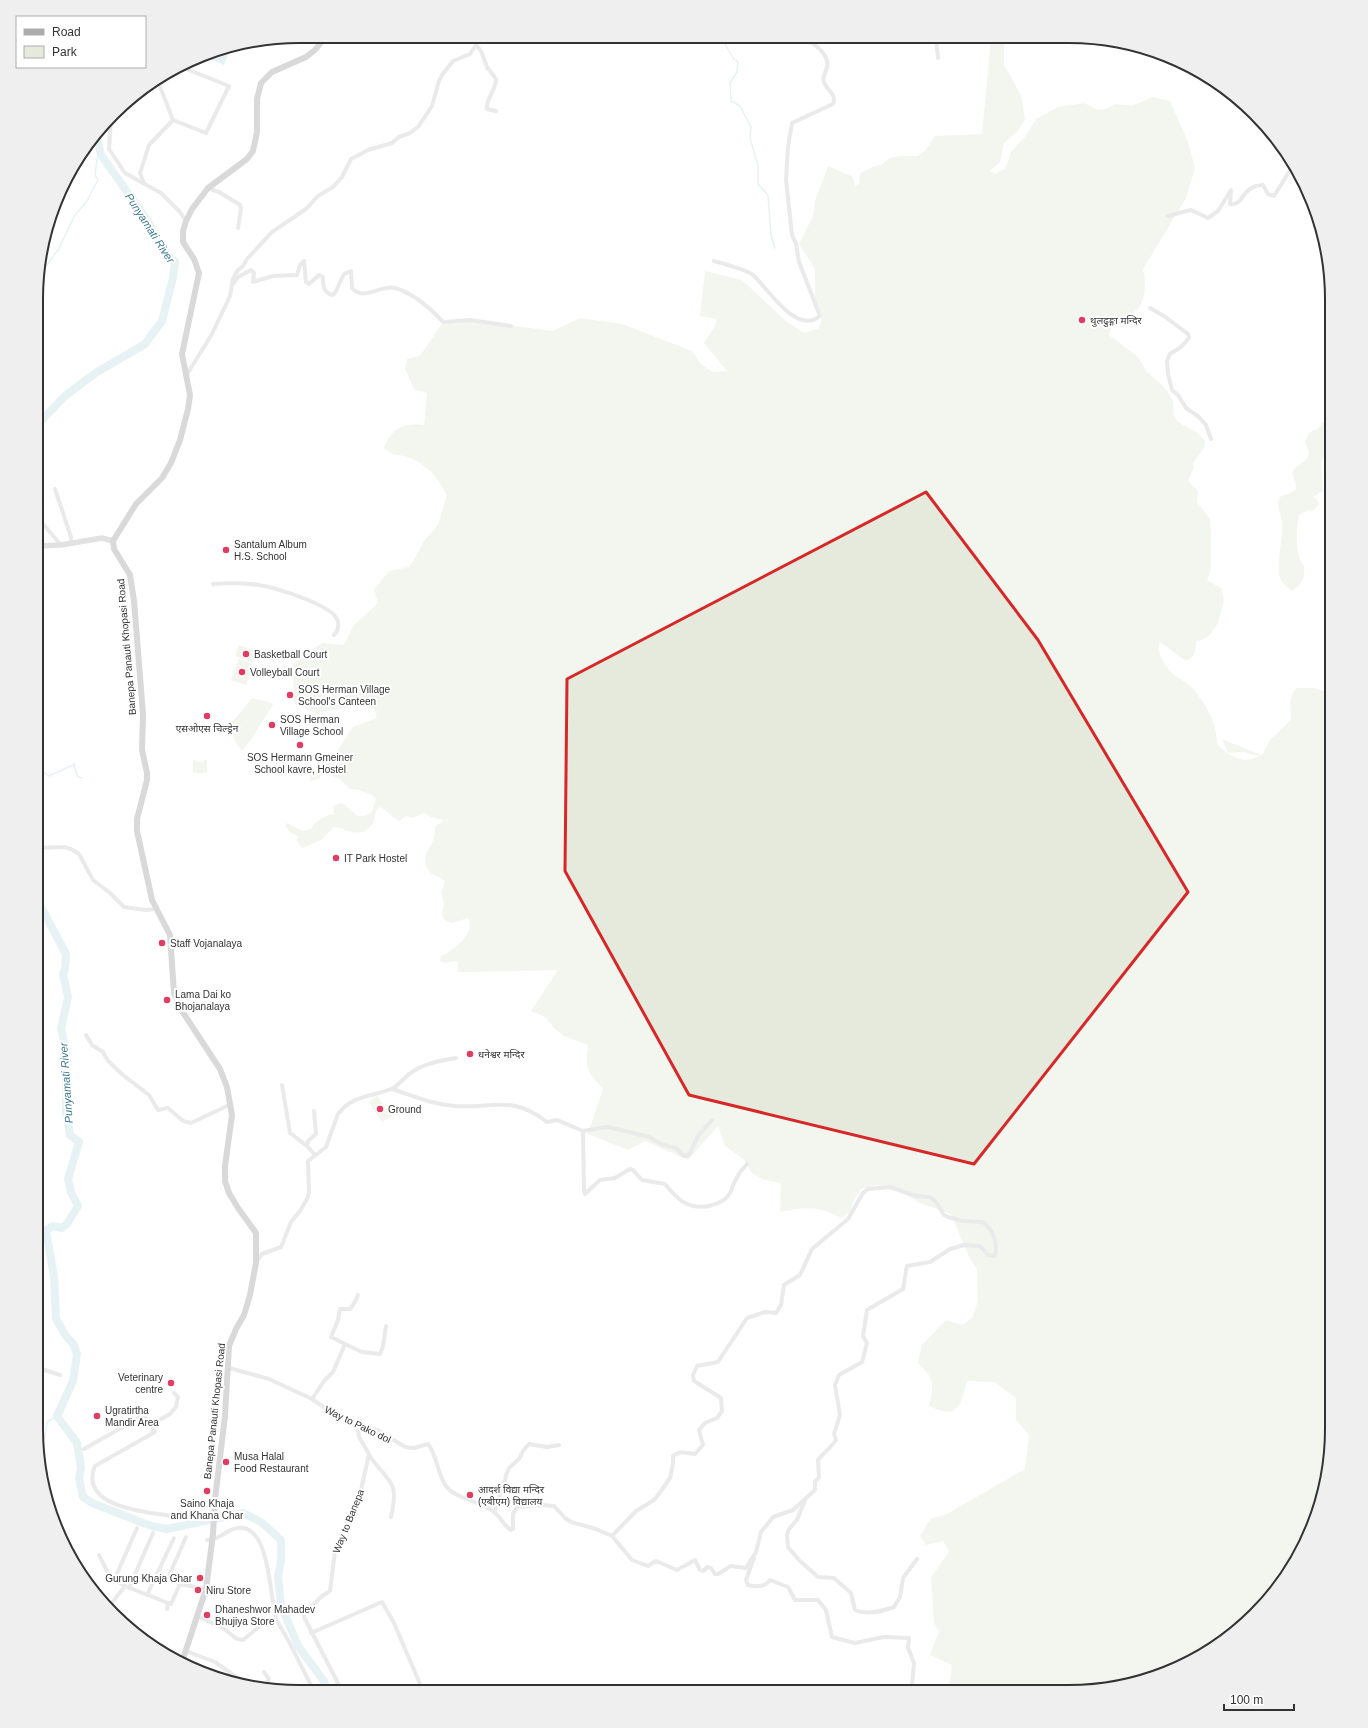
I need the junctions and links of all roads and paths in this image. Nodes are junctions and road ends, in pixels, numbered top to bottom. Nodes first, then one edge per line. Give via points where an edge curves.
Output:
1 (320, 43) edge
2 (812, 43) edge
3 (936, 43) edge
4 (938, 58) dead end
5 (186, 69) edge
6 (160, 84) edge
7 (496, 111) dead end
8 (173, 120) junction
9 (111, 125) edge
10 (1290, 170) edge
11 (145, 183) junction
12 (208, 188) junction
13 (1167, 216) dead end
14 (186, 220) junction
15 (238, 228) dead end
16 (714, 261) dead end
17 (232, 285) junction
18 (1150, 308) dead end
19 (511, 326) dead end
20 (186, 376) junction
21 (1211, 439) dead end
22 (55, 489) dead end
23 (43, 524) edge
24 (113, 541) junction
25 (71, 544) junction
26 (61, 545) junction
27 (43, 546) edge
28 (213, 584) dead end
29 (334, 636) dead end
30 (43, 848) edge
31 (156, 909) junction
32 (86, 1035) dead end
33 (456, 1058) dead end
34 (282, 1085) dead end
35 (392, 1089) junction
36 (229, 1105) junction
37 (314, 1111) dead end
38 (712, 1120) dead end
39 (583, 1131) junction
40 (307, 1146) junction
41 (315, 1155) junction
42 (747, 1164) dead end
43 (256, 1263) junction
44 (358, 1295) dead end
45 (386, 1326) dead end
46 (345, 1344) junction
47 (229, 1368) junction
48 (43, 1369) edge
49 (60, 1375) dead end
50 (174, 1393) dead end
51 (312, 1399) junction
52 (357, 1424) junction
53 (150, 1425) junction
54 (560, 1446) dead end
55 (84, 1449) dead end
56 (369, 1454) junction
57 (805, 1500) junction
58 (495, 1512) junction
59 (181, 1515) dead end
60 (391, 1517) dead end
61 (137, 1528) dead end
62 (153, 1533) dead end
63 (612, 1536) junction
64 (186, 1537) dead end
65 (174, 1538) dead end
66 (211, 1538) junction
67 (756, 1552) junction
68 (99, 1555) dead end
69 (917, 1559) dead end
70 (113, 1578) junction
71 (180, 1584) junction
72 (127, 1587) junction
73 (206, 1589) junction
74 (147, 1595) junction
75 (168, 1603) junction
76 (112, 1604) edge
77 (167, 1609) dead end
78 (197, 1616) junction
79 (276, 1618) junction
80 (311, 1634) junction
81 (186, 1651) junction
82 (184, 1658) edge
83 (264, 1672) dead end
84 (236, 1677) edge
85 (267, 1683) edge
86 (311, 1685) edge
87 (339, 1685) edge
88 (420, 1685) edge
89 (912, 1685) edge

1 - 12 main road via 306,57 272,72 261,83 257,99 257,132 253,151
2 - 16 street via 828,60 823,80 834,100 832,104 792,123 786,180 792,235 799,262 820,316 815,320 802,321 791,315 751,273
3 - 4 street
5 - 8 street via 229,86 206,133
6 - 8 street
7 - 17 street via 487,109 487,100 494,91 496,79 476,45 470,54 453,61 442,75 432,106 418,126 410,133 399,136 392,144 368,150 351,159 333,188 318,196 306,209 272,232 238,270
8 - 11 street via 149,145 140,173
9 - 11 street via 109,149 125,173
10 - 13 street via 1274,196 1268,194 1263,185 1255,185 1248,188 1235,205 1230,204 1231,190 1218,211 1208,218 1191,210
11 - 14 street via 161,193
12 - 14 main road
12 - 15 street via 240,205
14 - 20 main road via 183,242 199,273 182,354
17 - 19 street via 238,277 251,270 254,273 253,282 283,274 297,274 304,261 306,282 309,284 322,275 323,287 327,294 335,293 344,274 351,271 352,288 360,293 395,288 415,298 443,322 470,320
17 - 20 street via 230,296 212,334
18 - 21 street via 1188,334 1189,338 1184,344 1170,354 1167,361 1168,374 1172,390 1178,394 1186,408 1206,426
20 - 24 main road via 190,402 171,462 162,478 136,504
22 - 25 street via 71,536
23 - 26 street
24 - 25 street via 102,538
24 - 31 main road, Banepa Panauti Khopasi Road via 114,549 130,575 134,601 143,714 142,750 147,773 137,819 137,831
25 - 26 street
26 - 27 street
28 - 29 street via 261,585 299,595 335,615 339,622
30 - 31 street via 64,847 79,854 92,878 124,908
31 - 36 main road, Banepa Panauti Khopasi Road via 170,935 174,993 182,1011 220,1069 227,1087
32 - 36 street via 92,1045 103,1052 123,1076 149,1095 158,1110 168,1108 191,1123
33 - 35 street via 441,1060 420,1068
34 - 40 street via 290,1133
35 - 39 street via 424,1102 441,1105 510,1104 547,1122 557,1120
35 - 41 street via 361,1097 342,1110 338,1114 326,1146
36 - 43 main road, Banepa Panauti Khopasi Road via 232,1115 225,1181 229,1193 256,1233
37 - 40 street via 316,1134
38 - 39 street via 698,1136 687,1156 676,1148 663,1145 649,1137 621,1130 607,1127
39 - 42 street via 585,1194 600,1180 615,1178 630,1169 642,1180 665,1184 673,1195 694,1207 718,1204 728,1196 735,1180
40 - 41 street
41 - 43 street via 308,1161 309,1193 291,1222 281,1248 262,1254
43 - 47 main road, Banepa Panauti Khopasi Road via 244,1314 229,1346
44 - 46 street via 350,1308 340,1308 331,1338
45 - 46 street via 380,1354 362,1352
46 - 51 street via 333,1372
47 - 51 street, Way to Pako dol via 268,1379
47 - 66 main road, Banepa Panauti Khopasi Road
48 - 49 street
50 - 53 street via 178,1398 176,1408
51 - 52 street, Way to Pako dol
52 - 56 street via 359,1437
52 - 58 street, Way to Pako dol via 379,1431 406,1447 414,1448 428,1444 432,1448 441,1478 451,1491
53 - 55 street via 144,1415
53 - 59 street via 155,1432 95,1466 91,1477 93,1485 106,1500 138,1512
54 - 58 street via 529,1444 509,1468
56 - 60 street via 393,1485 395,1500
56 - 80 street, Way to Banepa via 361,1490 335,1551 330,1591 304,1614
57 - 63 street via 815,1490 815,1482 819,1476 818,1460 824,1452 831,1449 836,1440 834,1434 840,1415 835,1385 839,1375 862,1362 867,1343 863,1336 867,1310 903,1289 907,1266 930,1262 950,1249 964,1245 980,1246 988,1255 994,1256 996,1246 989,1228 983,1222 953,1220 944,1215 936,1202 930,1198 890,1187 868,1189 863,1193 848,1219 812,1249 800,1275 784,1285 781,1305 776,1313 765,1312 747,1318 718,1362 697,1366 694,1381 721,1398 722,1411 717,1418 705,1423 699,1430 703,1446 695,1454 681,1452 673,1456 670,1478 661,1491 654,1500 636,1511
57 - 67 street via 793,1510 773,1517 761,1532
57 - 69 street via 797,1520 789,1528 788,1547 818,1577 834,1578 851,1593 855,1610 881,1611 894,1607 902,1591 903,1578
58 - 63 street, Way to Pako dol via 510,1530 513,1529 513,1514 517,1507 554,1506 571,1522
61 - 70 street
62 - 72 street
63 - 67 street via 632,1560 648,1566 656,1561 677,1570 695,1560 700,1570 704,1571 708,1567 715,1574 731,1566 746,1568
64 - 71 street via 168,1578
65 - 74 street
66 - 73 main road, Banepa Panauti Khopasi Road
66 - 79 street via 215,1540 233,1528 244,1528 253,1532 264,1552
67 - 89 street via 746,1580 748,1586 758,1587 770,1580 788,1587 795,1600 818,1600 826,1610 832,1637 855,1643 884,1637 909,1638 908,1648 914,1663
68 - 70 street via 111,1579
70 - 72 street
71 - 73 street
71 - 75 street via 171,1604
72 - 74 street
72 - 76 street
73 - 78 main road, Banepa Panauti Khopasi Road
74 - 75 street
75 - 77 street
78 - 79 street via 242,1640
78 - 81 main road, Banepa Panauti Khopasi Road
79 - 86 street
80 - 87 street
80 - 88 street via 382,1602 394,1623
81 - 82 main road, Banepa Panauti Khopasi Road
81 - 84 street via 215,1662
83 - 85 street via 268,1679

